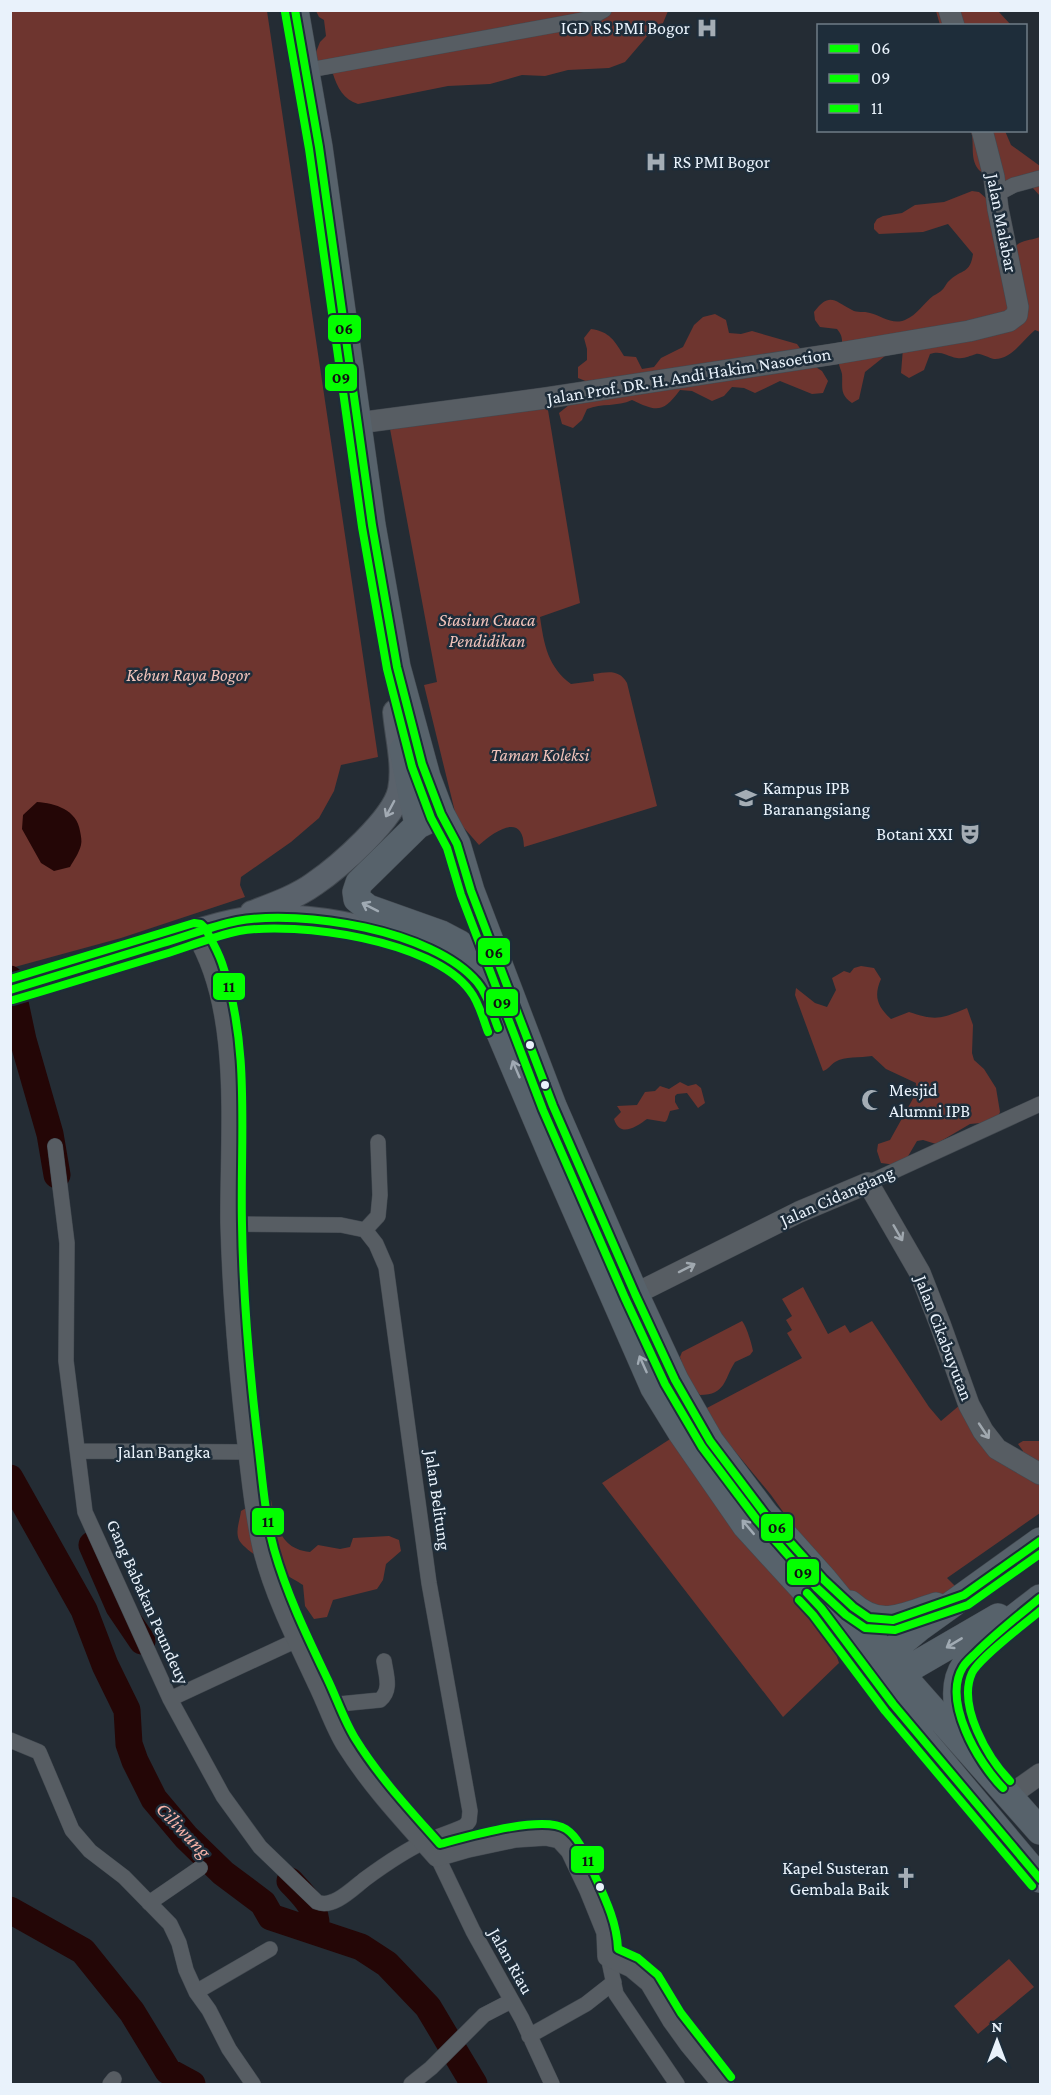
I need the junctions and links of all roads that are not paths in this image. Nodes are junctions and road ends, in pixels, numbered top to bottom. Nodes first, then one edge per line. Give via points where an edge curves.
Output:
1 (282, 10) edge
2 (295, 10) edge
3 (604, 10) edge
4 (304, 71) junction
5 (982, 132) edge
6 (1041, 178) edge
7 (997, 194) junction
8 (1017, 315) joint
9 (358, 423) junction
10 (398, 667) junction
11 (395, 712) junction
12 (429, 819) junction
13 (193, 933) junction
14 (477, 982) junction
15 (10, 990) edge
16 (1041, 1104) edge
17 (378, 1142) dead end
18 (55, 1146) dead end
19 (868, 1183) junction
20 (231, 1224) junction
21 (365, 1230) junction
22 (635, 1294) junction
23 (702, 1447) junction
24 (78, 1451) junction
25 (249, 1452) junction
26 (1041, 1474) edge
27 (1041, 1541) edge
28 (824, 1580) junction
29 (1041, 1591) edge
30 (964, 1595) junction
31 (1041, 1598) edge
32 (297, 1640) junction
33 (384, 1661) dead end
34 (884, 1671) junction
35 (170, 1699) junction
36 (329, 1706) junction
37 (10, 1740) edge
38 (1041, 1774) edge
39 (990, 1775) junction
40 (1009, 1796) junction
41 (1041, 1831) edge
42 (430, 1849) junction
43 (200, 1868) dead end
44 (1041, 1879) edge
45 (149, 1903) junction
46 (270, 1948) dead end
47 (608, 1956) junction
48 (614, 1982) junction
49 (196, 1992) junction
50 (511, 2001) junction
51 (529, 2036) junction
52 (253, 2085) edge
53 (411, 2085) edge
54 (552, 2085) edge
55 (677, 2085) edge
56 (723, 2085) edge

1 - 11 highway via 383,662
2 - 4 highway
3 - 4 street via 588,19
4 - 9 highway via 319,147
5 - 7 street, Jalan Malabar
6 - 7 street
7 - 8 street, Jalan Malabar
8 - 9 street, Jalan Prof. DR. H. Andi Hakim Nasoetion via 1009,321 969,331 834,354
9 - 10 highway
10 - 11 highway
10 - 12 highway via 422,764
11 - 12 highway
11 -> 13 main road via 400,783 384,820 313,885 273,905
14 -> 12 highway via 460,944 368,908 357,899 359,883
12 - 22 highway via 457,844 553,1106
13 - 14 main road via 255,918 303,919 373,930 446,956
13 - 15 main road
13 - 20 street via 205,948 227,1028
23 -> 14 highway via 654,1388
16 - 19 street, Jalan Cidangiang
17 - 21 street via 378,1216
18 - 24 street, Gang Babakan Peundeuy via 68,1243 66,1361
22 -> 19 street, Jalan Cidangiang via 799,1212
19 -> 26 street, Jalan Cikabuyutan via 920,1273 969,1405 983,1431 997,1449
20 - 21 street via 341,1225
20 - 25 street
21 - 42 street, Jalan Belitung via 386,1267 429,1583 470,1810 465,1826
22 - 23 highway
23 - 28 highway
34 -> 23 highway via 746,1526
24 - 25 street, Jalan Bangka
24 - 35 street, Gang Babakan Peundeuy via 85,1512
25 - 32 street via 264,1549
27 - 30 highway
28 - 30 highway via 869,1618 892,1620
28 - 34 highway
29 -> 34 highway
30 - 34 highway via 919,1628
31 - 39 highway via 963,1667 956,1695 960,1716
32 - 35 street
32 - 36 street
33 - 36 street via 388,1688 385,1696 380,1700
34 - 39 highway
34 - 44 highway via 892,1704
35 - 42 street, Gang Babakan Peundeuy via 235,1813 260,1847 317,1902 330,1904 394,1858
36 - 42 street via 346,1743 370,1777
37 - 45 street via 39,1752 79,1840
38 - 40 street
39 - 40 highway
40 - 41 highway
42 - 47 street via 546,1834 560,1838 571,1850 590,1890 607,1932
42 - 50 street, Jalan Riau
43 - 45 street
45 - 49 street via 170,1924
46 - 49 street
47 - 48 street
47 - 56 street via 632,1967 650,1982 672,2019
48 - 51 street via 586,2004
48 - 55 street via 623,2006
49 - 52 street
50 - 51 street, Jalan Riau
50 - 53 street via 484,2015
51 - 54 street, Jalan Riau

